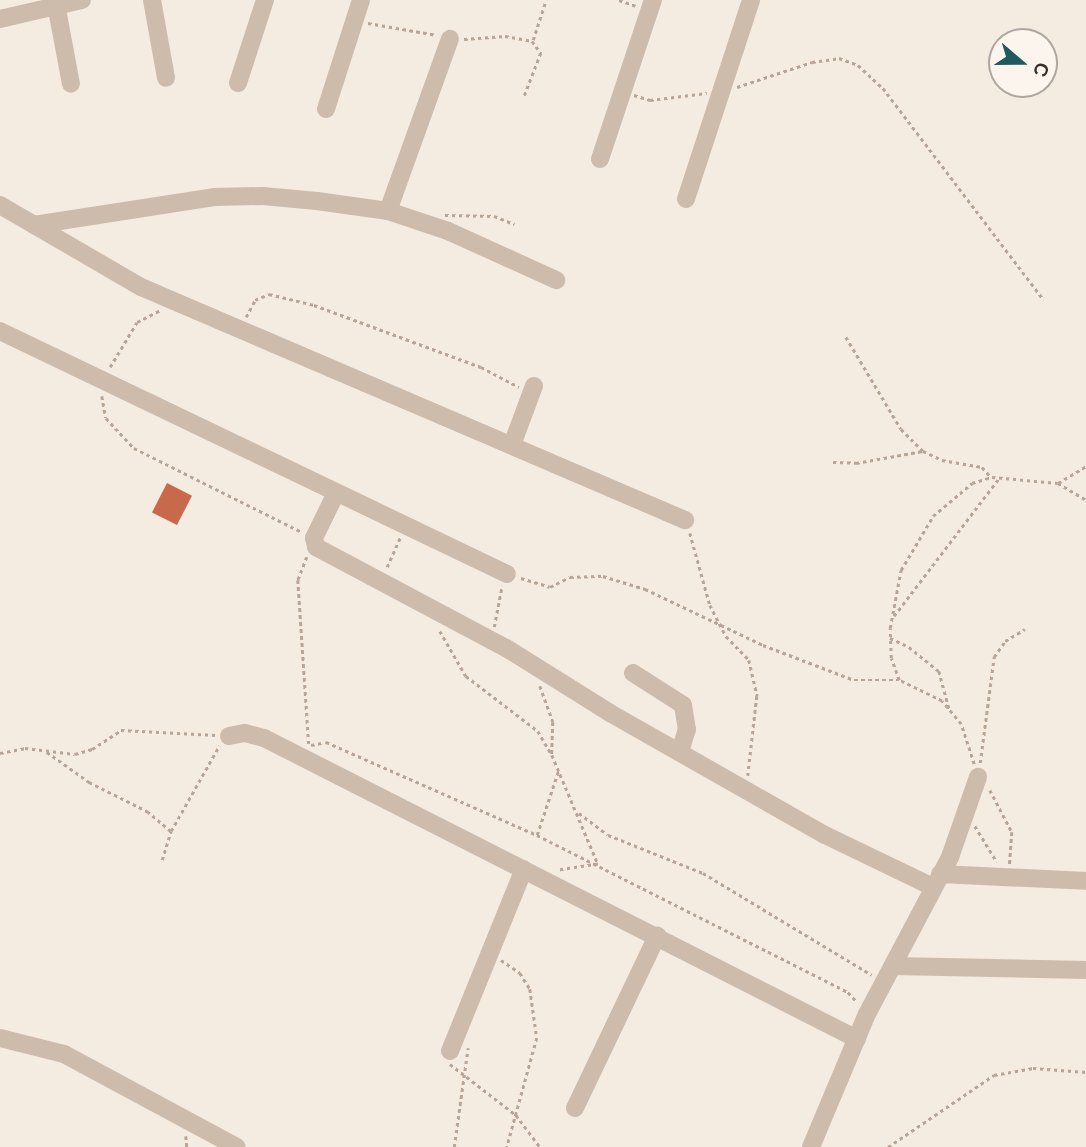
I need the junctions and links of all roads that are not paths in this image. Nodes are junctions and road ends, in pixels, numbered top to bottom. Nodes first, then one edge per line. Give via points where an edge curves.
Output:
1 (82, 0) edge
2 (152, 0) edge
3 (265, 0) edge
4 (361, 0) edge
5 (751, 0) edge
6 (57, 4) junction
7 (651, 5) edge
8 (0, 19) edge
9 (450, 39) road end
10 (166, 78) dead end
11 (71, 83) dead end
12 (238, 83) dead end
13 (326, 109) dead end
14 (600, 159) dead end
15 (686, 199) dead end
16 (0, 205) edge
17 (388, 211) junction
18 (34, 225) junction
19 (556, 280) dead end
20 (0, 331) edge
21 (532, 390) road end
22 (512, 445) junction
23 (336, 493) junction
24 (685, 520) road end
25 (507, 574) road end
26 (633, 673) dead end
27 (229, 736) road end
28 (680, 752) junction
29 (978, 777) road end
30 (529, 872) junction
31 (937, 881) junction
32 (1086, 881) edge
33 (657, 936) junction
34 (893, 966) junction
35 (1086, 970) edge
36 (0, 1038) edge
37 (857, 1039) junction
38 (450, 1051) road end
39 (575, 1108) dead end
40 (237, 1147) edge
41 (811, 1147) edge

1 - 6 street
2 - 10 street
3 - 12 street
4 - 13 street
5 - 15 street
6 - 8 street
6 - 11 street
7 - 14 street
9 - 17 street
16 - 18 street
17 - 18 street via 263,195
17 - 19 street via 448,231
18 - 22 street via 141,287
20 - 23 street
21 - 22 street
22 - 24 street
23 - 25 street
23 - 28 street via 314,538 316,547 493,641
26 - 28 street via 683,705 687,729
27 - 30 street via 245,733 310,753
28 - 31 street via 745,789
29 - 31 street
30 - 33 street
30 - 38 street
31 - 32 street via 1006,877
31 - 34 street
33 - 37 street
33 - 39 street
34 - 35 street
34 - 37 street
36 - 40 street via 64,1054
37 - 41 street

